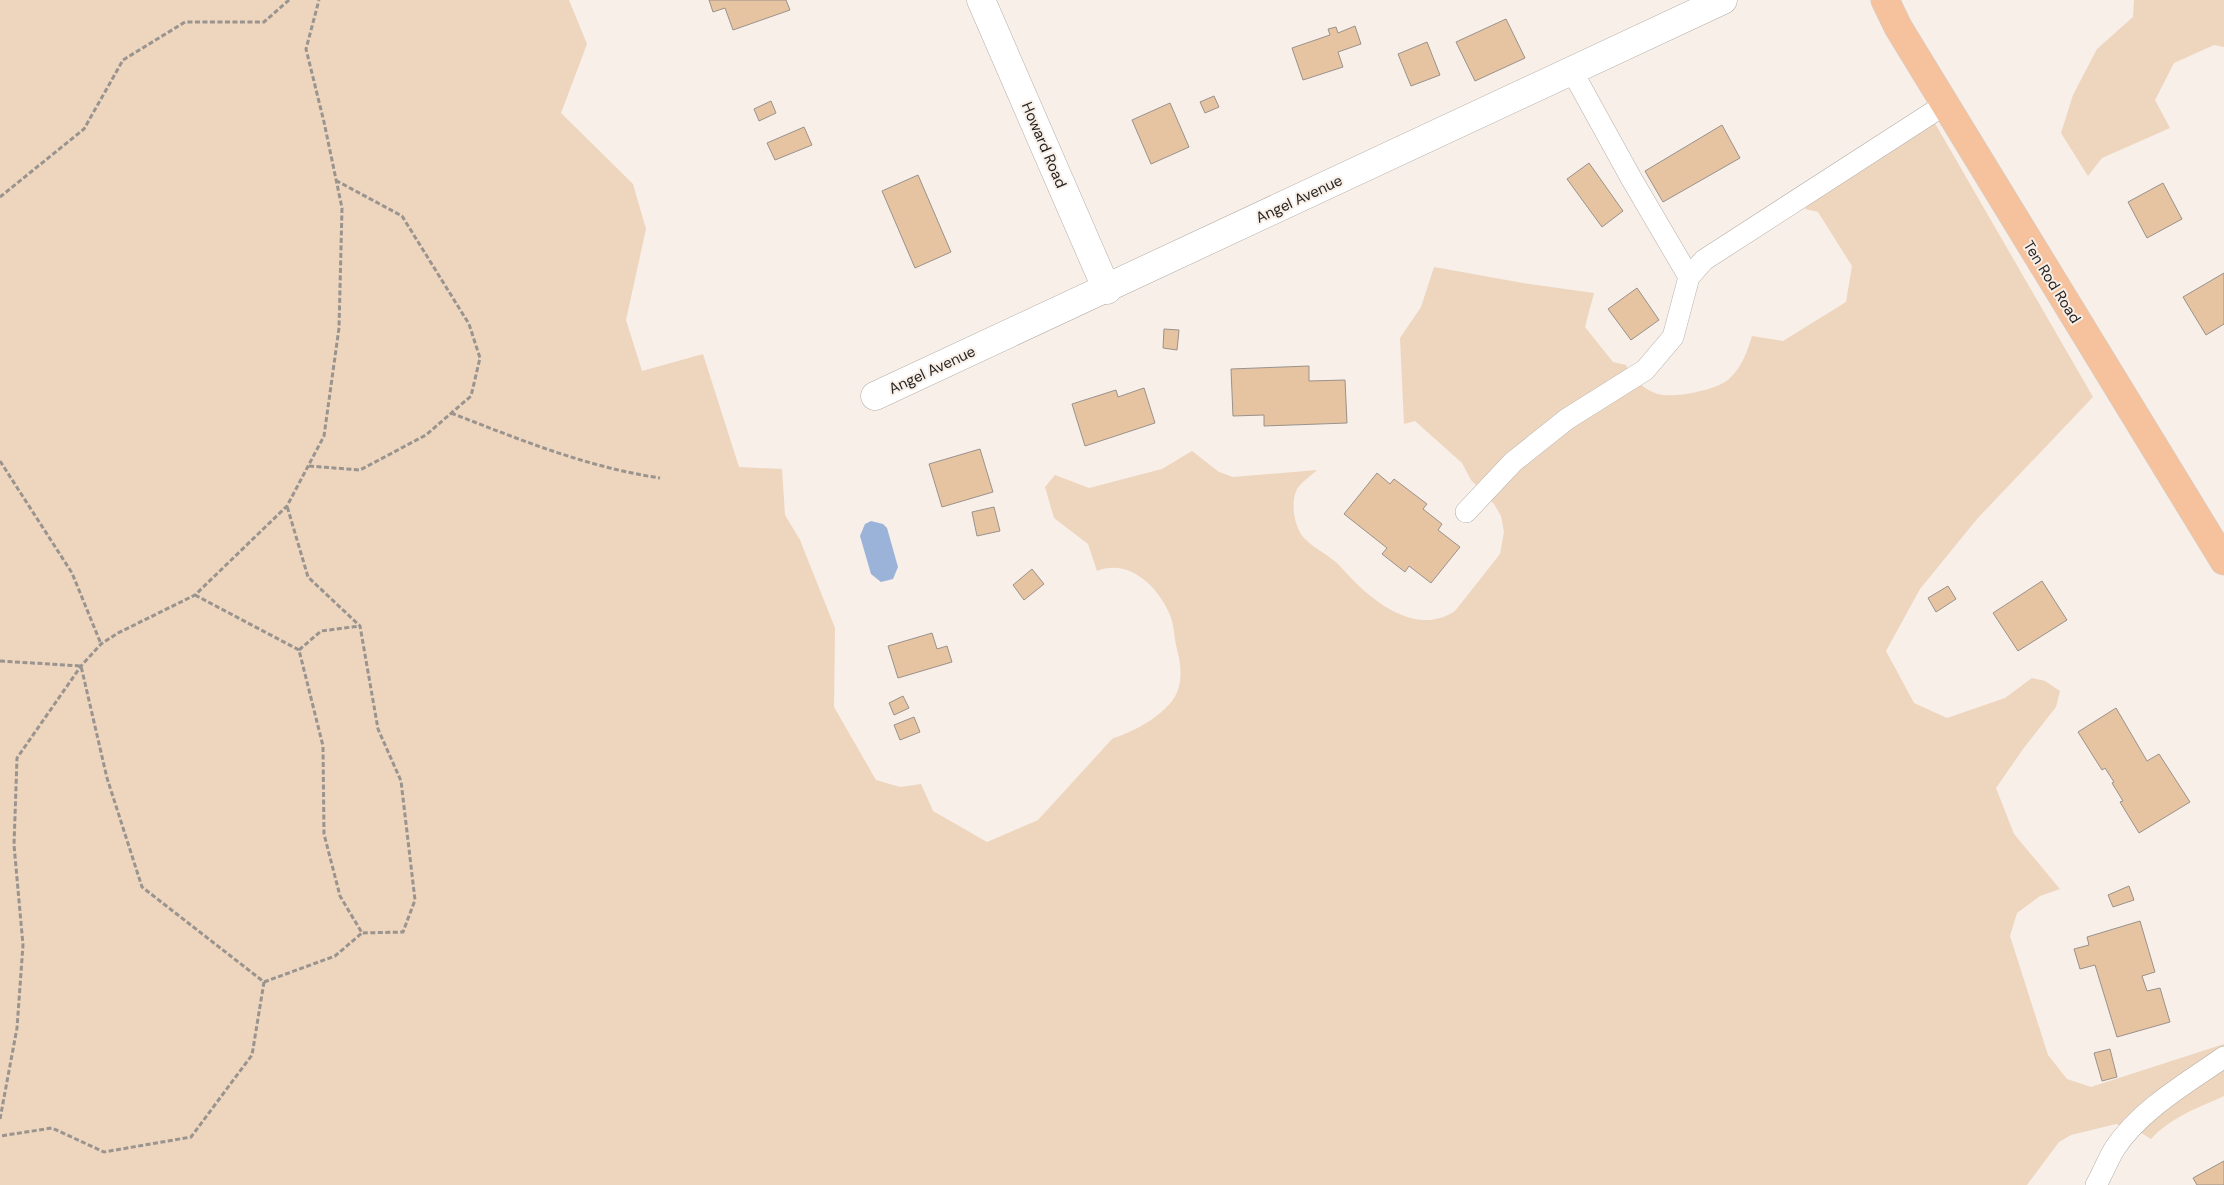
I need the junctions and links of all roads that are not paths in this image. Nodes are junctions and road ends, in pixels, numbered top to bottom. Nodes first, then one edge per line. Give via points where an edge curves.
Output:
1 (981, 0) edge
2 (1723, 0) edge
3 (1885, 0) edge
4 (1572, 71) junction
5 (1944, 105) junction
6 (1689, 277) junction
7 (1107, 290) junction
8 (875, 396) dead end
9 (1466, 512) dead end
10 (2224, 561) edge
11 (2224, 1057) edge
12 (2096, 1185) edge

1 - 7 street, Howard Road
2 - 4 street, Angel Avenue
3 - 5 main road, Ten Rod Road
4 - 6 lane
4 - 7 street, Angel Avenue
5 - 6 lane via 1704,260
5 - 10 main road, Ten Rod Road
6 - 9 lane via 1672,337 1645,370 1567,419 1513,462
7 - 8 street, Angel Avenue
11 - 12 lane via 2138,1122 2115,1147

